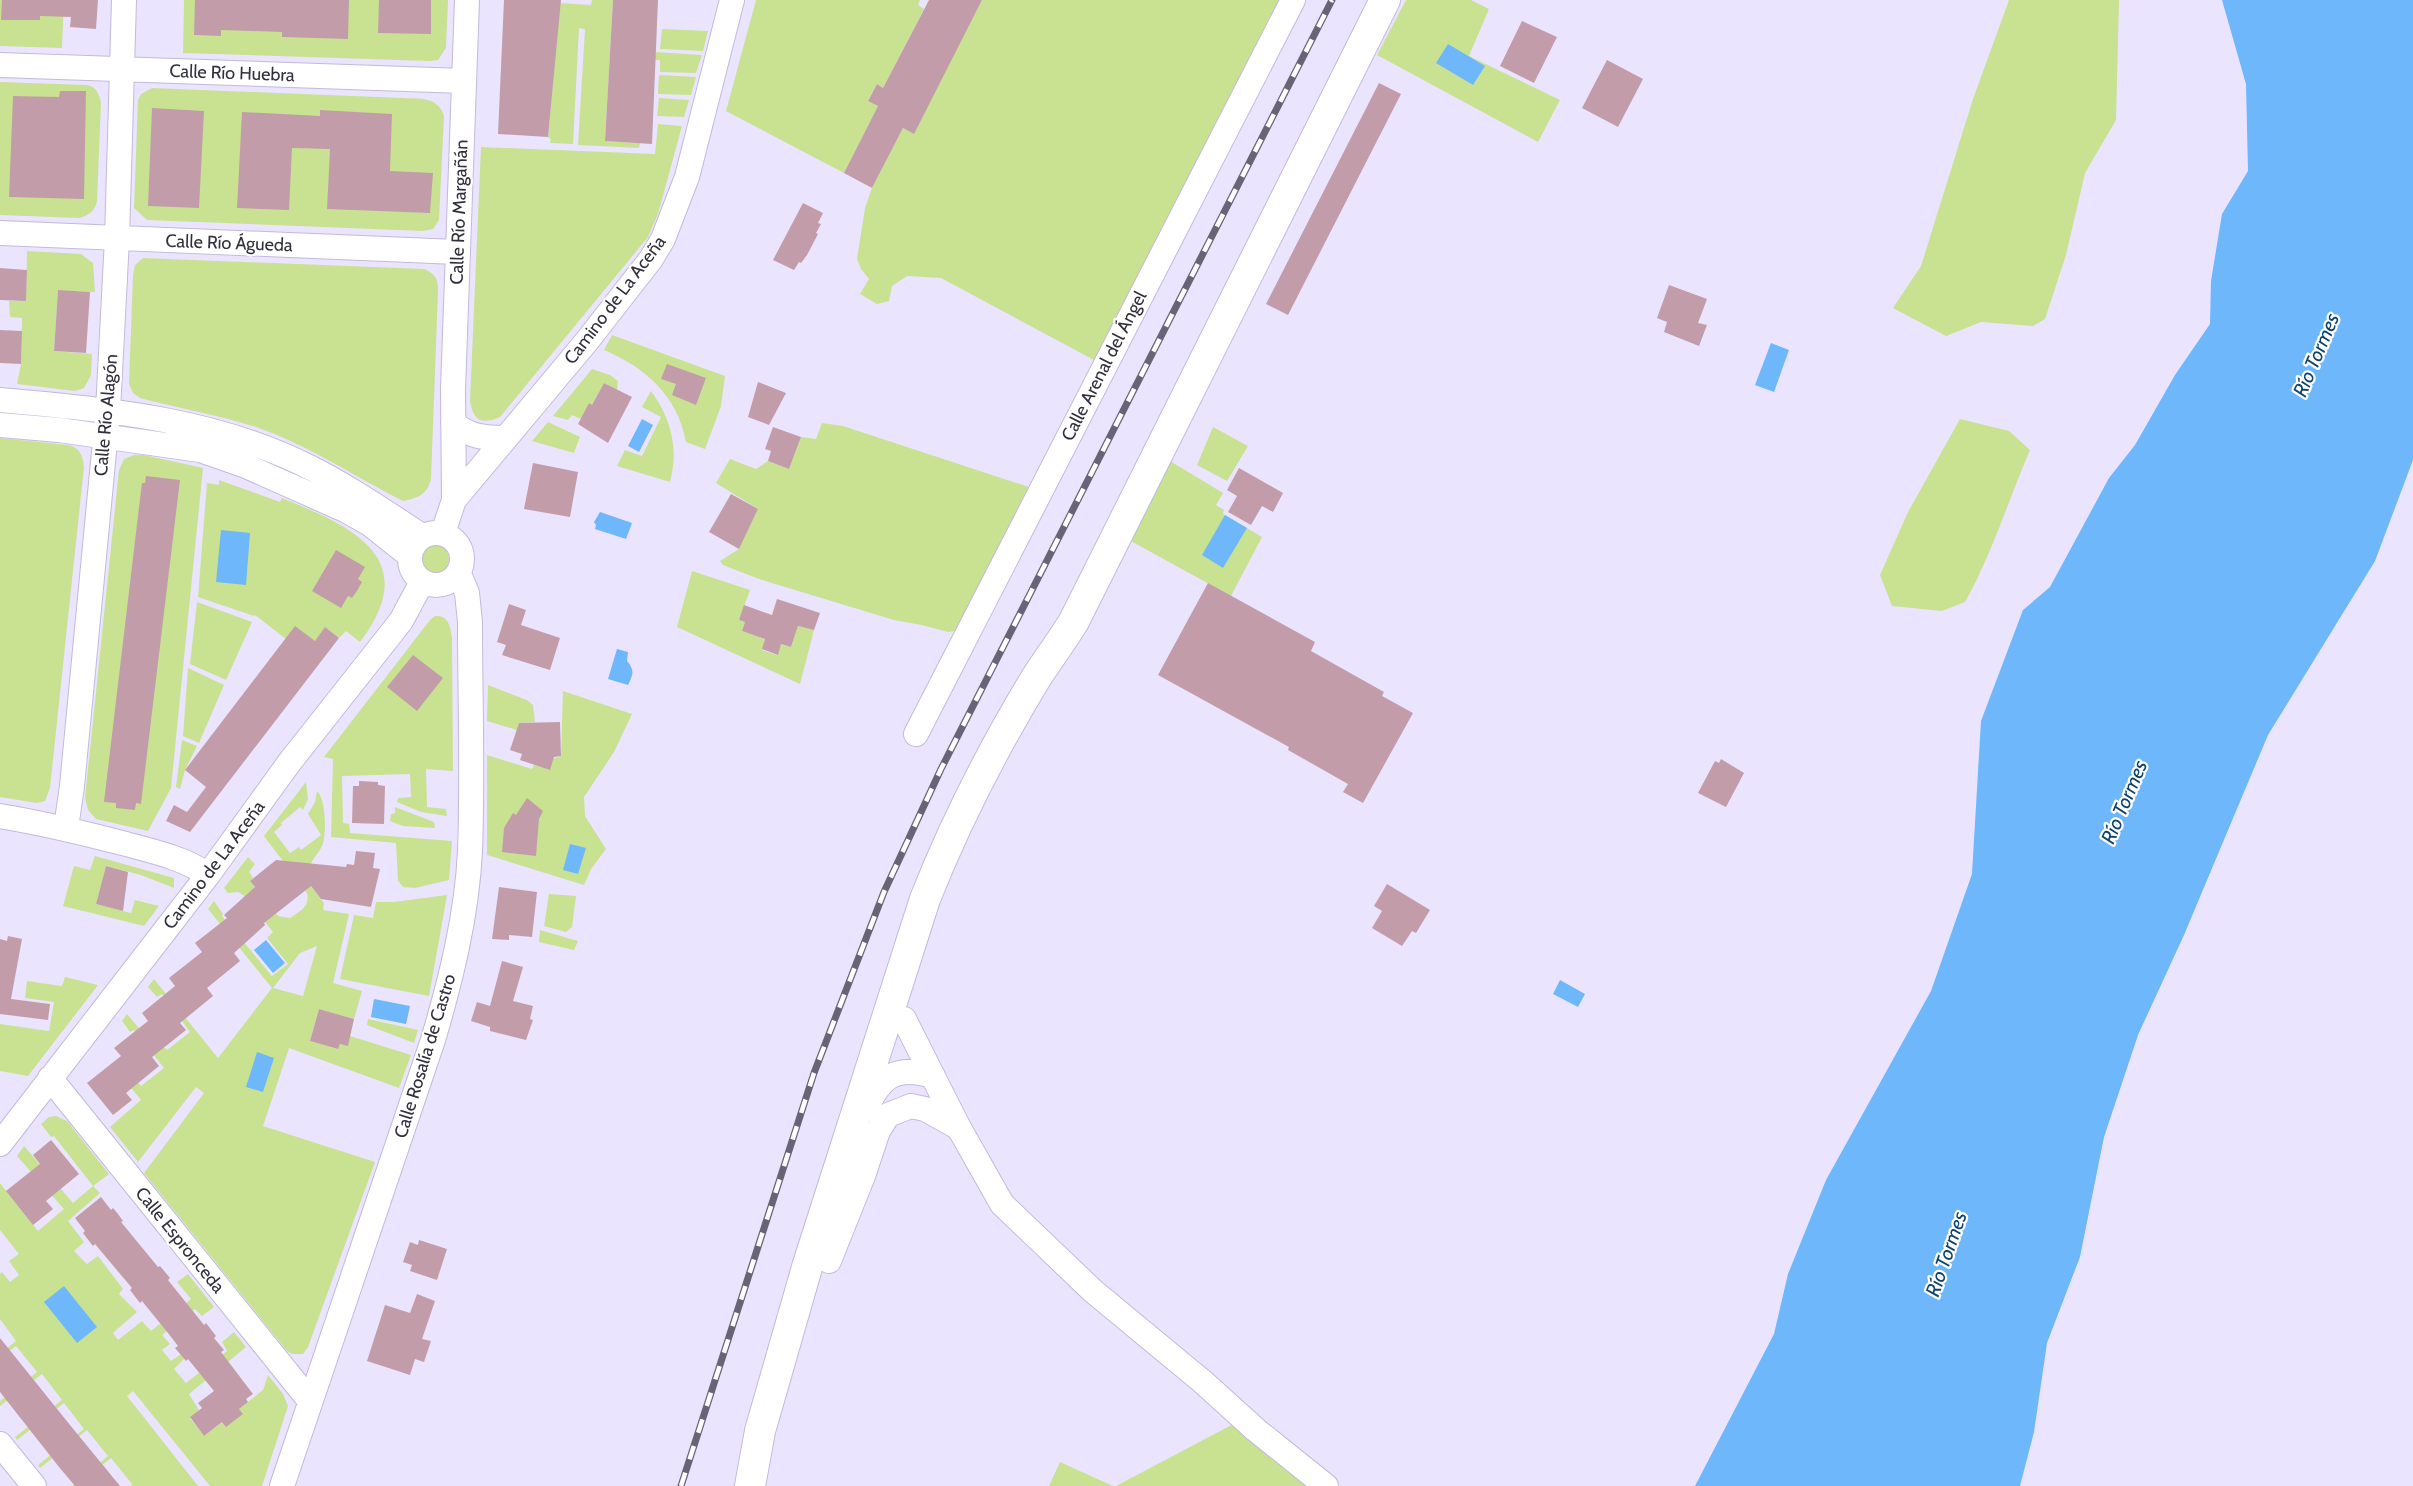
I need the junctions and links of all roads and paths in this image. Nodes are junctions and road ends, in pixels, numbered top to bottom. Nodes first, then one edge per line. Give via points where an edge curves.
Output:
1 (124, 0) edge
2 (467, 0) edge
3 (732, 0) edge
4 (1293, 0) edge
5 (1385, 0) edge
6 (0, 65) edge
7 (121, 69) junction
8 (464, 81) junction
9 (0, 233) edge
10 (117, 238) junction
11 (457, 252) junction
12 (0, 400) edge
13 (108, 410) junction
14 (453, 423) junction
15 (0, 425) edge
16 (105, 437) junction
17 (506, 438) junction
18 (454, 500) junction
19 (425, 541) junction
20 (459, 574) junction
21 (422, 582) junction
22 (1056, 650) junction
23 (916, 734) dead end
24 (0, 816) edge
25 (66, 828) junction
26 (208, 875) junction
27 (925, 899) junction
28 (904, 1019) junction
29 (933, 1076) junction
30 (50, 1078) junction
31 (886, 1078) junction
32 (911, 1106) junction
33 (959, 1128) junction
34 (0, 1144) edge
35 (819, 1263) junction
36 (310, 1401) junction
37 (0, 1444) edge
38 (751, 1482) edge
39 (34, 1486) edge
40 (282, 1486) edge
41 (1326, 1486) edge

1 - 7 street, Calle Río Alagón
2 - 8 street, Calle Río Margañán
3 - 17 street, Camino de La Aceña via 687,177 663,239 594,332
4 - 23 street, Calle Arenal del Ángel
5 - 22 street
6 - 7 street, Calle Río Huebra
7 - 8 street, Calle Río Huebra
7 - 10 street, Calle Río Alagón
8 - 11 street, Calle Río Margañán
9 - 10 street, Calle Río Águeda
10 - 11 street, Calle Río Águeda
10 - 13 street, Calle Río Alagón
11 - 14 street, Calle Río Margañán
12 - 13 street
13 - 16 street, Calle Río Alagón
13 - 19 street via 207,428 283,455 349,488
14 - 17 street via 476,437
14 - 18 street, Calle Río Margañán
15 - 16 street
16 - 19 street via 200,450 246,466 370,524
16 - 25 street, Calle Río Alagón
17 - 18 street, Camino de La Aceña
18 - 19 street, Camino de La Aceña
19 - 20 street via 457,542 463,558
19 - 21 street via 410,566
20 - 21 street via 442,585
20 - 36 street, Calle Rosalía de Castro via 467,594 470,622 470,853 461,923 433,1040
21 - 26 street, Camino de La Aceña via 401,621 289,763
22 - 27 street via 1037,676 974,789
22 - 28 street via 1047,680 966,840
24 - 25 street
25 - 26 street via 173,857
26 - 30 street, Camino de La Aceña
27 - 31 street via 924,923 886,1044
27 - 35 street
28 - 29 street
28 - 31 street
29 - 31 street via 907,1071
29 - 33 street
30 - 34 street, Camino de La Aceña
30 - 36 street, Calle Espronceda
31 - 32 street
31 - 35 street
32 - 33 street via 925,1109
32 - 35 street via 888,1115 878,1131 863,1176
33 - 41 street via 1002,1204 1028,1232
35 - 38 street via 763,1420
36 - 40 street, Calle Rosalía de Castro
37 - 39 street

